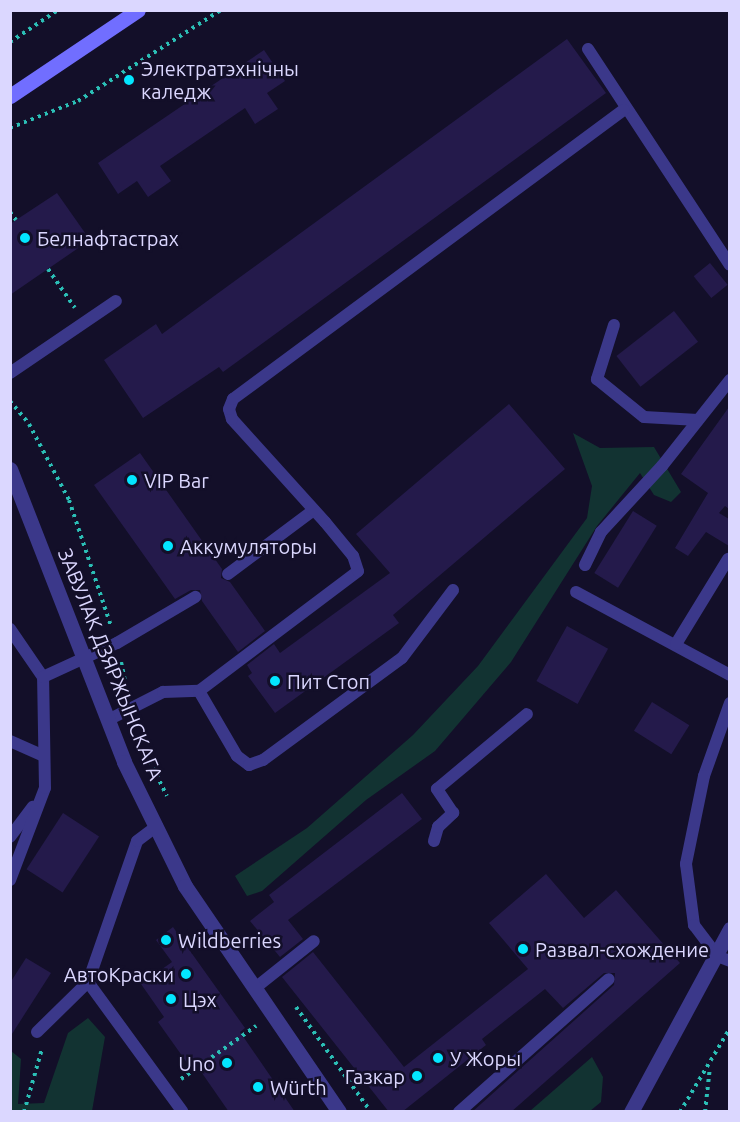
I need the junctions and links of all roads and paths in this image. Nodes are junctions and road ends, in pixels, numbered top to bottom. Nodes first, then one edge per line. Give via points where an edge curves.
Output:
1 (58, 10) edge
2 (138, 10) edge
3 (221, 10) edge
4 (10, 42) edge
5 (588, 49) dead end
6 (10, 96) edge
7 (624, 110) junction
8 (10, 128) edge
9 (10, 212) edge
10 (16, 220) dead end
11 (729, 266) edge
12 (48, 269) dead end
13 (116, 302) dead end
14 (85, 323) junction
15 (614, 325) dead end
16 (10, 373) edge
17 (729, 380) edge
18 (10, 401) edge
19 (698, 420) junction
20 (10, 469) edge
21 (314, 510) junction
22 (728, 559) dead end
23 (585, 565) dead end
24 (228, 574) dead end
25 (453, 590) dead end
26 (576, 592) dead end
27 (195, 597) dead end
28 (10, 629) edge
29 (117, 643) junction
30 (675, 644) junction
31 (85, 657) junction
32 (729, 675) edge
33 (43, 677) junction
34 (199, 691) junction
35 (729, 703) edge
36 (131, 708) junction
37 (527, 714) dead end
38 (108, 720) junction
39 (10, 741) edge
40 (44, 756) junction
41 (41, 797) junction
42 (169, 800) dead end
43 (158, 826) junction
44 (10, 837) edge
45 (434, 841) dead end
46 (10, 880) edge
47 (729, 929) edge
48 (314, 941) dead end
49 (723, 959) edge
50 (273, 975) junction
51 (609, 979) dead end
52 (88, 982) junction
53 (255, 988) junction
54 (256, 1019) dead end
55 (48, 1021) junction
56 (729, 1028) edge
57 (37, 1032) dead end
58 (710, 1066) junction
59 (166, 1089) junction
60 (24, 1112) edge
61 (182, 1112) edge
62 (339, 1112) edge
63 (371, 1112) edge
64 (459, 1112) edge
65 (631, 1112) edge
66 (680, 1112) edge
67 (705, 1112) edge

1 - 4 path
2 - 6 main road
3 - 8 path via 78,101
5 - 7 lane
7 - 11 lane
7 - 21 lane via 233,399 229,409 232,419
9 - 10 path
12 - 14 path
13 - 14 lane
14 - 16 lane
15 - 19 lane via 597,379 644,417
17 - 19 lane
18 - 29 path via 29,424 69,500
19 - 23 lane via 601,532
20 - 31 street, ЗАВУЛАК ДЗЯРЖЫНСКАГА
21 - 24 lane
21 - 34 lane via 353,556 358,571 341,588
22 - 30 lane
25 - 34 lane via 402,658 263,760 249,765 237,756
26 - 30 lane
27 - 29 lane
28 - 33 lane
29 - 31 lane
29 - 36 path
30 - 32 lane
31 - 33 lane
31 - 38 street, ЗАВУЛАК ДЗЯРЖЫНСКАГА
33 - 40 lane
34 - 36 lane via 163,692
35 - 49 lane via 704,776 686,864 694,925
36 - 38 lane
36 - 42 path via 135,729
37 - 45 lane via 437,789 453,813 438,827
38 - 43 street, ЗАВУЛАК ДЗЯРЖЫНСКАГА via 124,762
39 - 40 lane
40 - 41 lane
41 - 44 lane
41 - 46 lane
43 - 52 lane via 137,841
43 - 53 street, ЗАВУЛАК ДЗЯРЖЫНСКАГА via 185,885
47 - 49 street
48 - 50 lane
49 - 65 street
50 - 53 lane
50 - 63 path
51 - 64 lane
52 - 55 lane
52 - 59 lane
53 - 62 street, ЗАВУЛАК ДЗЯРЖЫНСКАГА
54 - 59 path via 256,1027
55 - 57 lane
55 - 60 path
56 - 58 path
58 - 66 path
58 - 67 path
59 - 61 lane

